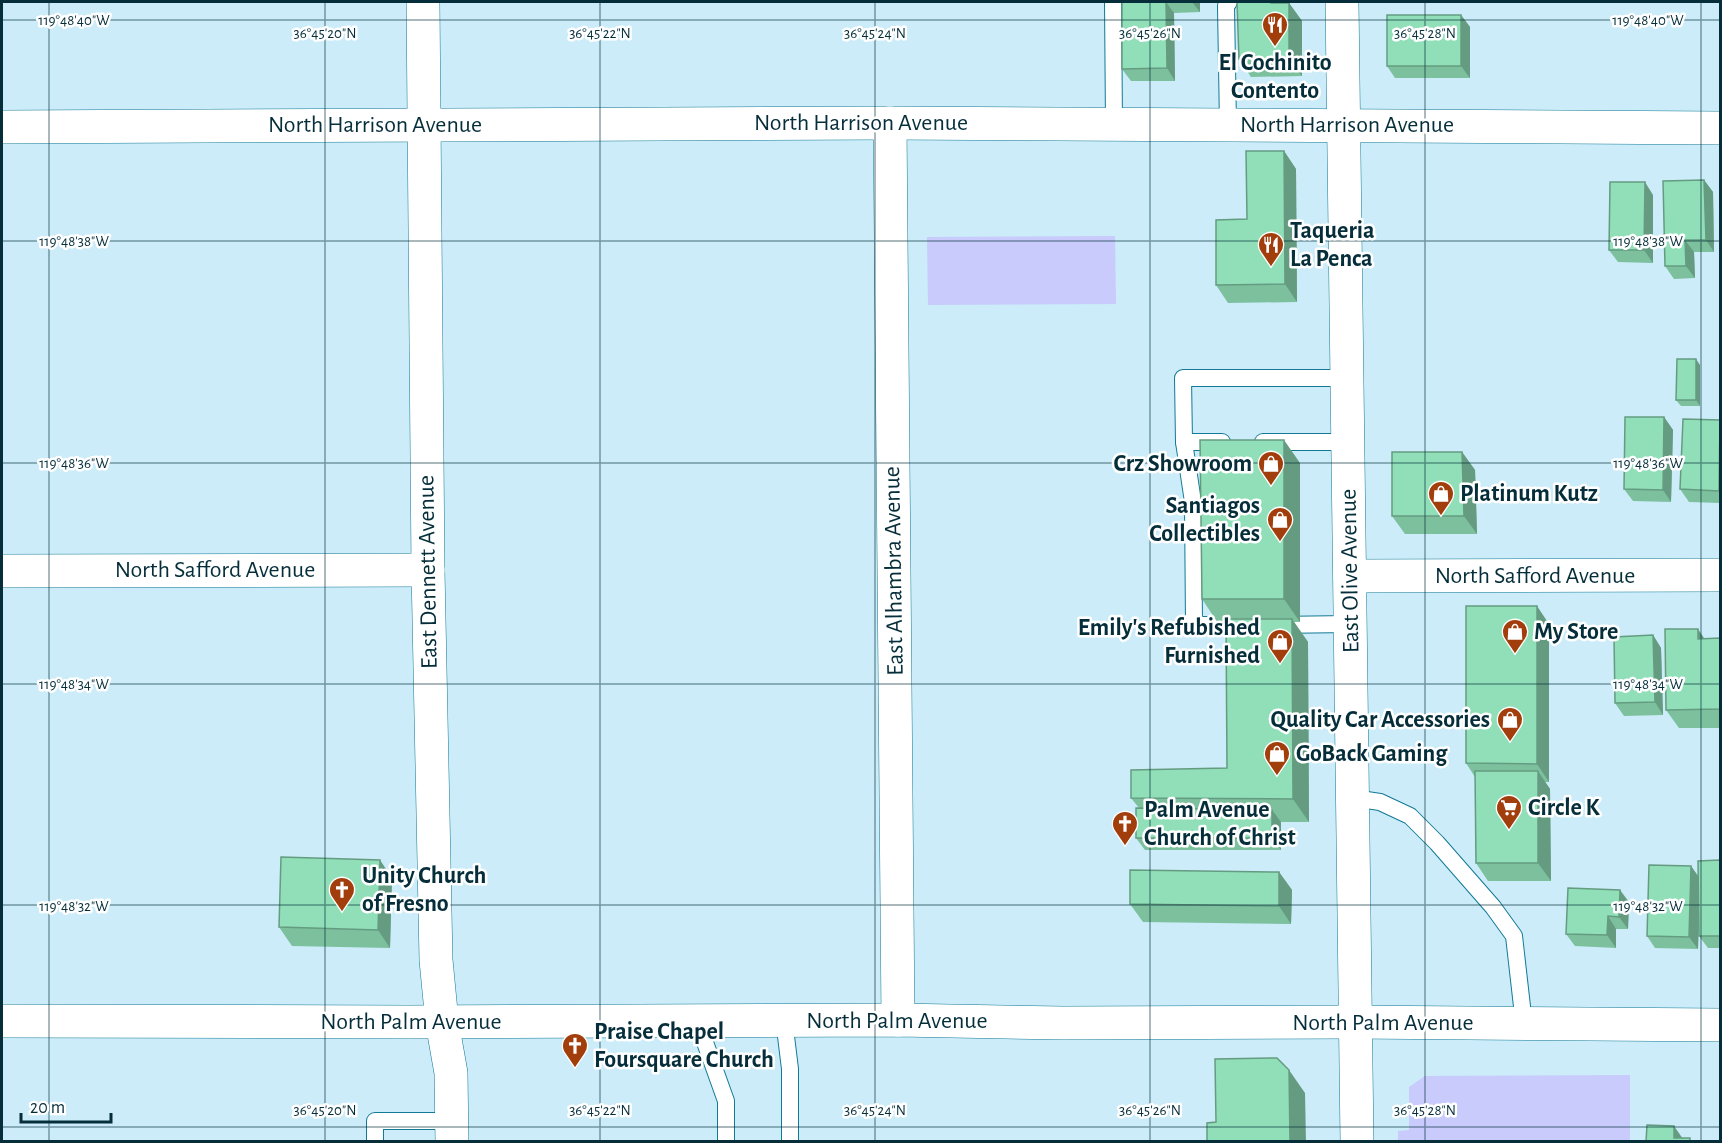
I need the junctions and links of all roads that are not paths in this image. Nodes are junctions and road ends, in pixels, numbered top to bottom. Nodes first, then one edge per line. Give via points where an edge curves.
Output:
1 (423, 2) edge
2 (1113, 2) edge
3 (1229, 2) edge
4 (1342, 2) edge
5 (890, 123) junction
6 (423, 124) junction
7 (1114, 124) junction
8 (1228, 124) junction
9 (1343, 124) junction
10 (2, 127) edge
11 (1720, 128) edge
12 (1347, 378) junction
13 (1184, 442) junction
14 (1348, 442) junction
15 (2, 570) edge
16 (428, 570) junction
17 (1720, 575) edge
18 (1350, 576) junction
19 (1350, 624) junction
20 (1353, 798) junction
21 (697, 1020) junction
22 (784, 1020) junction
23 (898, 1020) junction
24 (2, 1021) edge
25 (442, 1022) junction
26 (1355, 1022) junction
27 (1524, 1024) junction
28 (1720, 1025) edge
29 (452, 1131) edge
30 (375, 1142) edge
31 (726, 1142) edge
32 (790, 1142) edge
33 (1357, 1142) edge

1 - 6 street, East Dennett Avenue
2 - 7 lane
3 - 8 lane
4 - 9 street, East Olive Avenue
5 - 6 street, North Harrison Avenue
5 - 7 street, North Harrison Avenue
5 - 23 street, East Alhambra Avenue
6 - 10 street, North Harrison Avenue
6 - 16 street, East Dennett Avenue
7 - 8 street, North Harrison Avenue
8 - 9 street, North Harrison Avenue
9 - 11 street, North Harrison Avenue
9 - 12 street, East Olive Avenue
12 - 13 lane via 1183,378
12 - 14 street, East Olive Avenue
13 - 14 lane
13 - 19 lane via 1193,502 1194,625
14 - 18 street, East Olive Avenue
15 - 16 street, North Safford Avenue
16 - 25 street, East Dennett Avenue via 436,960
17 - 18 street, North Safford Avenue
18 - 19 street, East Olive Avenue
19 - 20 street, East Olive Avenue
20 - 26 street, East Olive Avenue
20 - 27 lane via 1380,802 1410,816 1493,907 1514,936
21 - 22 street, North Palm Avenue
21 - 25 street, North Palm Avenue
21 - 31 lane via 726,1101
22 - 23 street, North Palm Avenue
22 - 32 lane
23 - 26 street, North Palm Avenue
24 - 25 street, North Palm Avenue
25 - 29 street, East Dennett Avenue via 451,1073
26 - 27 street, North Palm Avenue
26 - 33 street, East Olive Avenue
27 - 28 street, North Palm Avenue
29 - 30 lane via 375,1121

